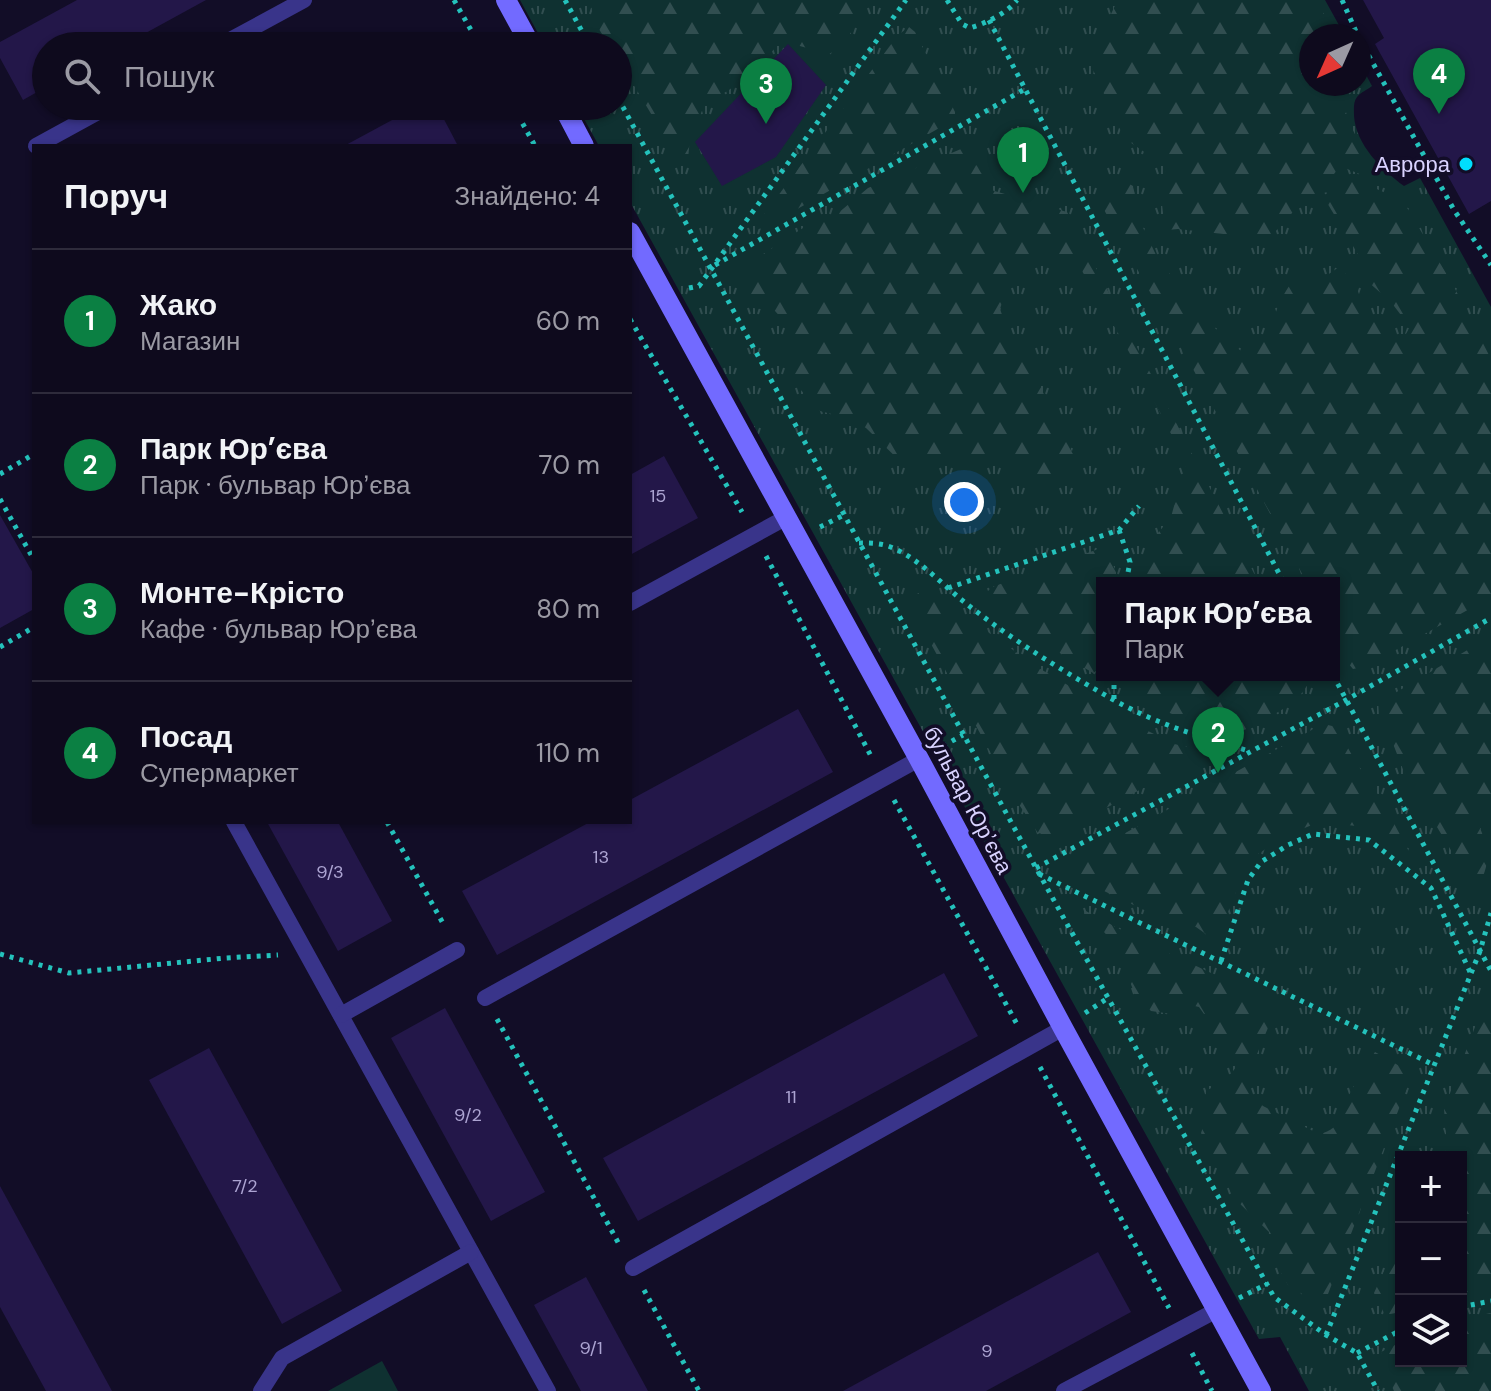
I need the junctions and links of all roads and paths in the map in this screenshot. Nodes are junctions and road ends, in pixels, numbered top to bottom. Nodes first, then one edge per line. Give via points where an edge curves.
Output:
1 (304, 0) edge
2 (454, 0) edge
3 (506, 0) edge
4 (565, 0) edge
5 (906, 0) edge
6 (947, 0) edge
7 (1017, 0) edge
8 (1342, 0) edge
9 (989, 20) junction
10 (1352, 24) edge
11 (245, 32) edge
12 (472, 32) edge
13 (523, 32) edge
14 (582, 32) edge
15 (1371, 60) edge
16 (1025, 89) junction
17 (83, 120) edge
18 (521, 120) edge
19 (570, 120) edge
20 (630, 120) edge
21 (39, 144) edge
22 (534, 144) edge
23 (583, 144) edge
24 (632, 236) edge
25 (1491, 265) edge
26 (710, 268) junction
27 (663, 294) junction
28 (632, 322) edge
29 (32, 455) edge
30 (0, 474) edge
31 (0, 499) edge
32 (1139, 506) dead end
33 (787, 517) junction
34 (1119, 530) junction
35 (755, 535) junction
36 (859, 543) junction
37 (32, 556) edge
38 (1127, 577) edge
39 (1281, 577) edge
40 (947, 588) junction
41 (632, 602) edge
42 (1491, 618) edge
43 (32, 628) edge
44 (0, 647) edge
45 (1114, 681) edge
46 (1336, 681) edge
47 (1114, 700) junction
48 (1346, 700) junction
49 (1250, 751) junction
50 (919, 759) junction
51 (883, 779) junction
52 (235, 824) edge
53 (388, 824) edge
54 (1037, 871) junction
55 (1491, 913) edge
56 (457, 950) joint
57 (1480, 951) junction
58 (0, 954) edge
59 (307, 954) junction
60 (1221, 961) junction
61 (1491, 971) edge
62 (1471, 974) junction
63 (485, 998) joint
64 (341, 1015) junction
65 (1063, 1028) junction
66 (1029, 1047) junction
67 (1434, 1065) junction
68 (471, 1252) junction
69 (633, 1268) junction
70 (1491, 1301) edge
71 (1467, 1306) edge
72 (1217, 1310) junction
73 (1180, 1329) junction
74 (1395, 1333) edge
75 (1326, 1335) junction
76 (1357, 1353) junction
77 (261, 1391) edge
78 (548, 1391) edge
79 (699, 1391) edge
80 (1064, 1391) edge
81 (1212, 1391) edge
82 (1261, 1391) edge
83 (1378, 1391) edge

1 - 11 lane
2 - 12 path
3 - 13 street
4 - 14 path
5 - 26 path
6 - 9 path via 970,28
7 - 9 path
8 - 10 path
9 - 16 path
15 - 25 path via 1454,210
16 - 26 path
16 - 39 path
17 - 21 lane
18 - 22 path
19 - 23 street
20 - 26 path
24 - 27 street, бульвар Юрʼєва
26 - 27 path via 699,286
26 - 36 path
27 - 33 street, бульвар Юрʼєва
28 - 35 path
29 - 30 path
31 - 37 path
32 - 34 path
33 - 35 lane
33 - 50 street, бульвар Юрʼєва
34 - 38 path via 1130,562
34 - 40 path
35 - 41 lane
35 - 51 path
36 - 40 path via 895,549
36 - 54 path
40 - 47 path
42 - 48 path
43 - 44 path
45 - 47 path
46 - 48 path
47 - 49 path via 1174,729
48 - 49 path
48 - 57 path
49 - 54 path
50 - 51 lane
50 - 65 street, бульвар Юрʼєва
51 - 63 lane
51 - 66 path
52 - 59 lane
53 - 56 path
54 - 60 path
54 - 75 path via 1274,1297
55 - 57 path
56 - 64 lane
57 - 61 path
57 - 62 path
58 - 59 path via 69,973
59 - 64 lane
60 - 62 path via 1248,880 1261,862 1313,834 1369,840 1431,888
60 - 67 path
62 - 67 path
63 - 69 path
64 - 68 lane
65 - 66 lane
65 - 72 street, бульвар Юрʼєва
66 - 69 lane
66 - 73 path
67 - 75 path
68 - 77 lane via 282,1358
68 - 78 lane
69 - 79 path
70 - 71 path
72 - 73 lane
72 - 82 street, бульвар Юрʼєва
73 - 80 lane
73 - 81 path
74 - 76 path
75 - 76 path
76 - 83 path

